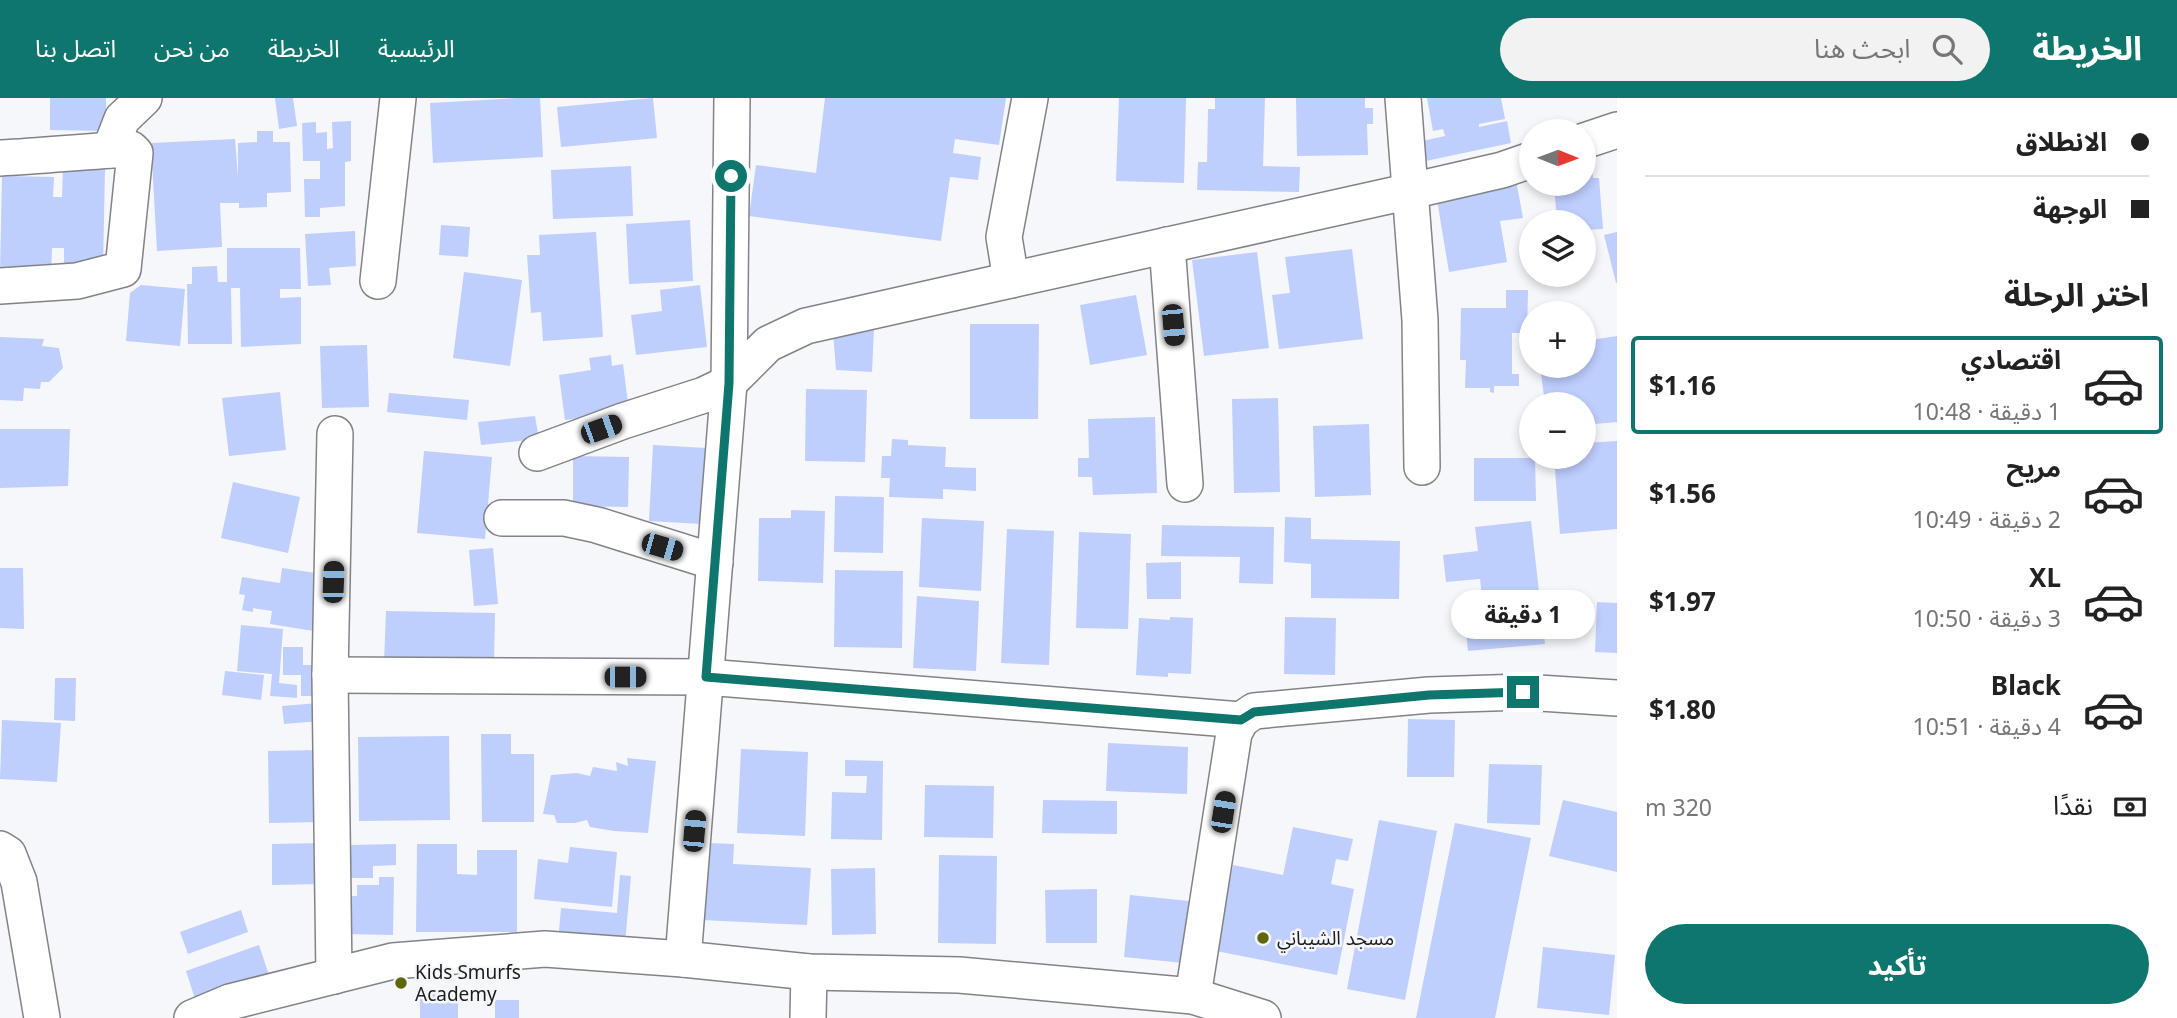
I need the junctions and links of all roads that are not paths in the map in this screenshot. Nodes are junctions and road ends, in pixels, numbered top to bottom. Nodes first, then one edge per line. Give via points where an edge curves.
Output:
1 (144, 98) edge
2 (398, 98) edge
3 (732, 98) edge
4 (1030, 98) edge
5 (1403, 98) edge
6 (1617, 130) edge
7 (1596, 137) edge
8 (110, 150) junction
9 (0, 158) edge
10 (1519, 164) edge
11 (1411, 191) junction
12 (1167, 245) junction
13 (1011, 279) junction
14 (378, 281) dead end
15 (0, 286) edge
16 (729, 383) junction
17 (335, 434) dead end
18 (537, 453) dead end
19 (1422, 467) dead end
20 (1185, 484) dead end
21 (502, 518) dead end
22 (715, 562) junction
23 (330, 676) junction
24 (706, 677) junction
25 (1617, 698) edge
26 (1241, 720) junction
27 (0, 849) edge
28 (683, 959) junction
29 (809, 972) junction
30 (334, 976) junction
31 (1207, 1006) edge
32 (42, 1018) edge
33 (192, 1018) edge
34 (808, 1018) edge
35 (1263, 1018) edge

1 - 8 street via 122,119
2 - 14 street
3 - 16 street
4 - 13 street via 1004,237
5 - 11 street
6 - 7 street
8 - 9 street
8 - 15 street via 135,153 124,270 76,281
10 - 11 street
11 - 12 street
11 - 19 street via 1420,320
12 - 13 street
12 - 20 street
13 - 16 street via 806,326 768,344
16 - 18 street
16 - 22 street
17 - 23 street
21 - 22 street via 564,517
22 - 24 street
23 - 24 street
23 - 30 street
24 - 26 street
24 - 28 street
25 - 26 street via 1523,692 1429,695 1254,712
26 - 31 street via 1234,733
27 - 32 street via 8,854 19,882
28 - 29 street
28 - 30 street via 545,949 393,961
29 - 31 street via 959,975
29 - 34 street
30 - 33 street via 230,1002
31 - 35 street

